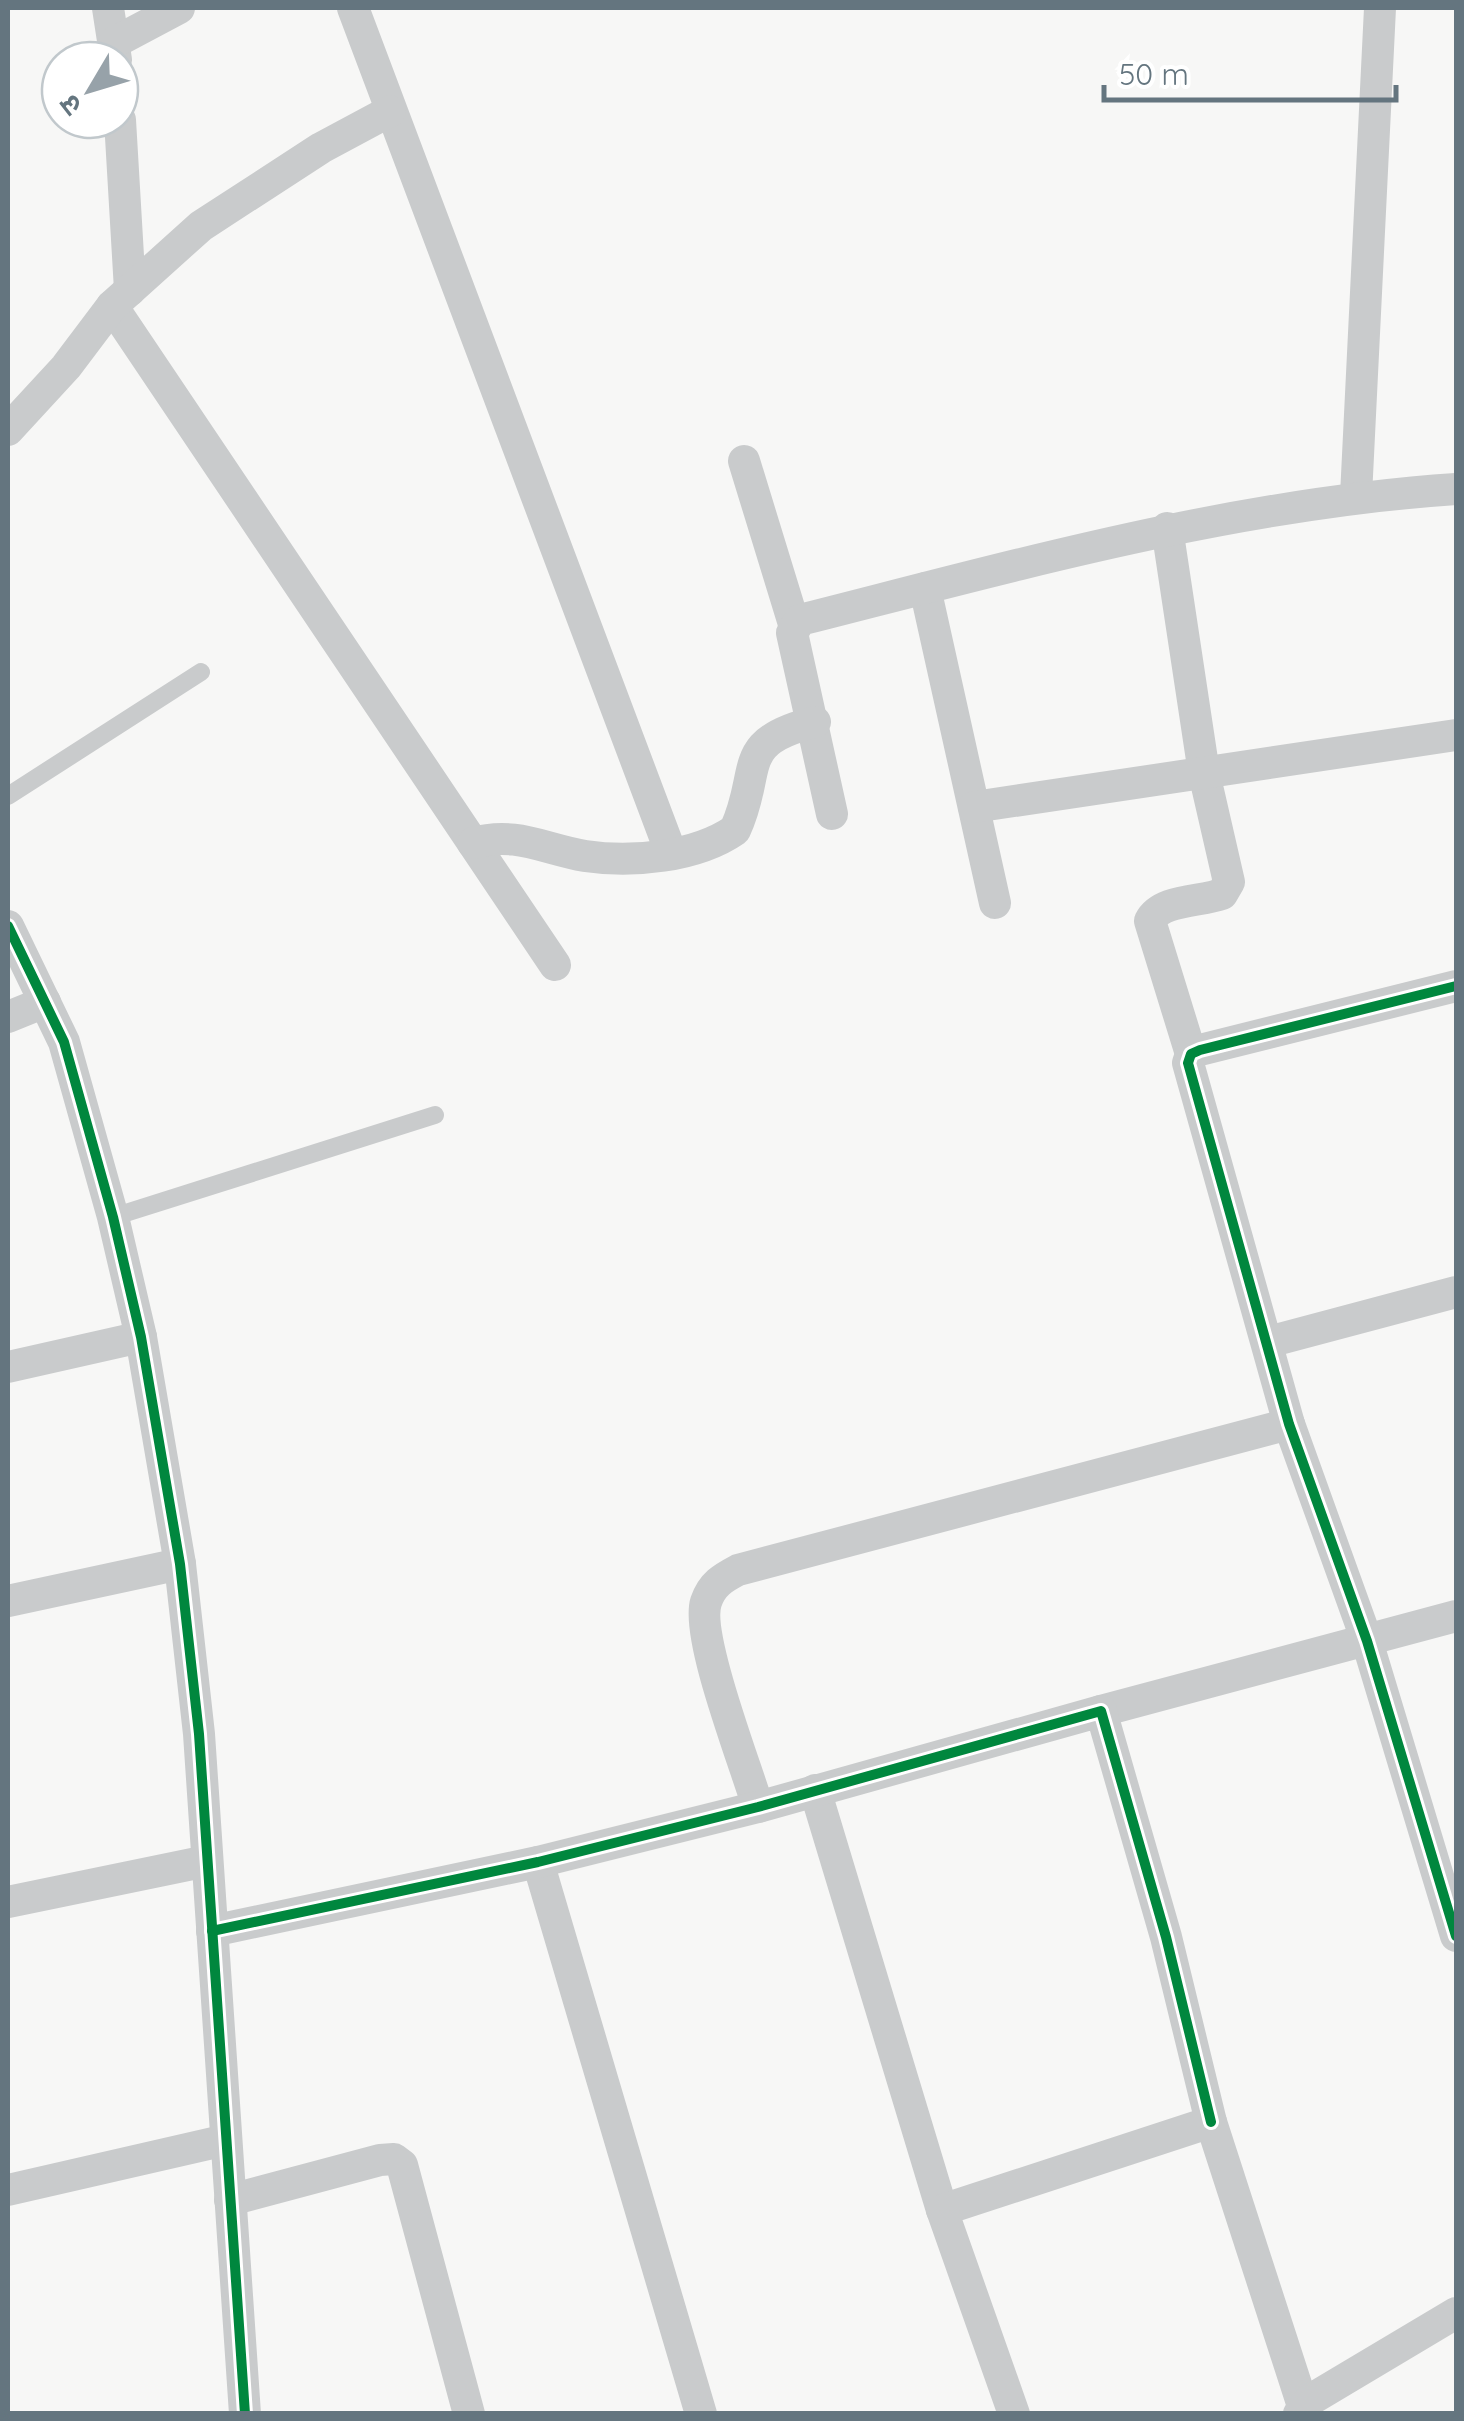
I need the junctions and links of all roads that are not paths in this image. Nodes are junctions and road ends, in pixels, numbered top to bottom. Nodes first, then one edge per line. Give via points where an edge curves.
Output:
1 (108, 8) edge
2 (179, 8) edge
3 (354, 8) edge
4 (1380, 8) edge
5 (113, 40) edge
6 (131, 40) edge
7 (390, 111) junction
8 (120, 140) edge
9 (121, 298) junction
10 (8, 430) edge
11 (744, 461) dead end
12 (1456, 489) edge
13 (1356, 496) junction
14 (1167, 528) junction
15 (925, 588) junction
16 (794, 624) junction
17 (200, 672) dead end
18 (814, 722) junction
19 (1456, 735) edge
20 (1204, 772) junction
21 (8, 796) edge
22 (974, 807) junction
23 (832, 814) dead end
24 (473, 842) junction
25 (671, 854) junction
26 (995, 903) dead end
27 (8, 926) edge
28 (555, 965) dead end
29 (1456, 986) edge
30 (45, 1002) junction
31 (8, 1017) edge
32 (1191, 1054) junction
33 (435, 1114) dead end
34 (113, 1217) junction
35 (1456, 1292) edge
36 (141, 1337) junction
37 (1268, 1342) junction
38 (8, 1367) edge
39 (1289, 1424) junction
40 (180, 1564) junction
41 (8, 1602) edge
42 (1456, 1616) edge
43 (1367, 1640) junction
44 (1101, 1711) junction
45 (814, 1790) junction
46 (758, 1807) junction
47 (207, 1860) junction
48 (538, 1862) junction
49 (8, 1902) edge
50 (212, 1931) junction
51 (1456, 1936) edge
52 (1210, 2122) junction
53 (226, 2140) junction
54 (8, 2190) edge
55 (230, 2200) junction
56 (942, 2210) junction
57 (1456, 2313) edge
58 (1299, 2411) edge
59 (245, 2414) edge
60 (469, 2414) edge
61 (701, 2414) edge
62 (1014, 2414) edge

1 - 5 street
2 - 6 street
3 - 7 street
4 - 13 street
7 - 9 street via 201,226
7 - 25 street
8 - 9 street
9 - 10 street
9 - 24 street
11 - 16 street
12 - 13 street
13 - 14 street
14 - 15 street
14 - 20 street
15 - 16 street
15 - 22 street
16 - 18 street
17 - 21 lane
18 - 23 street
18 - 25 street via 768,738 747,781 735,830
19 - 20 street
20 - 22 street
20 - 32 street via 1227,888 1168,906 1150,921
22 - 26 street
24 - 25 street via 499,836 584,856
24 - 28 street
27 - 30 street
29 - 32 street
30 - 31 street
30 - 34 street via 64,1042
32 - 37 street via 1188,1068
33 - 34 lane
34 - 36 street
35 - 37 street
36 - 38 street
36 - 40 street
37 - 39 street
39 - 43 street
39 - 46 street via 738,1570 716,1582 705,1604 705,1635
40 - 41 street
40 - 47 street
42 - 43 street
43 - 44 street
43 - 51 street
44 - 45 street
44 - 52 street
45 - 46 street
45 - 56 street
46 - 48 street
47 - 49 street
47 - 50 street
48 - 50 street
48 - 61 street
50 - 53 street
52 - 56 street
52 - 58 street
53 - 54 street
53 - 55 street
55 - 59 street
55 - 60 street via 380,2160 402,2165
56 - 62 street
57 - 58 street

